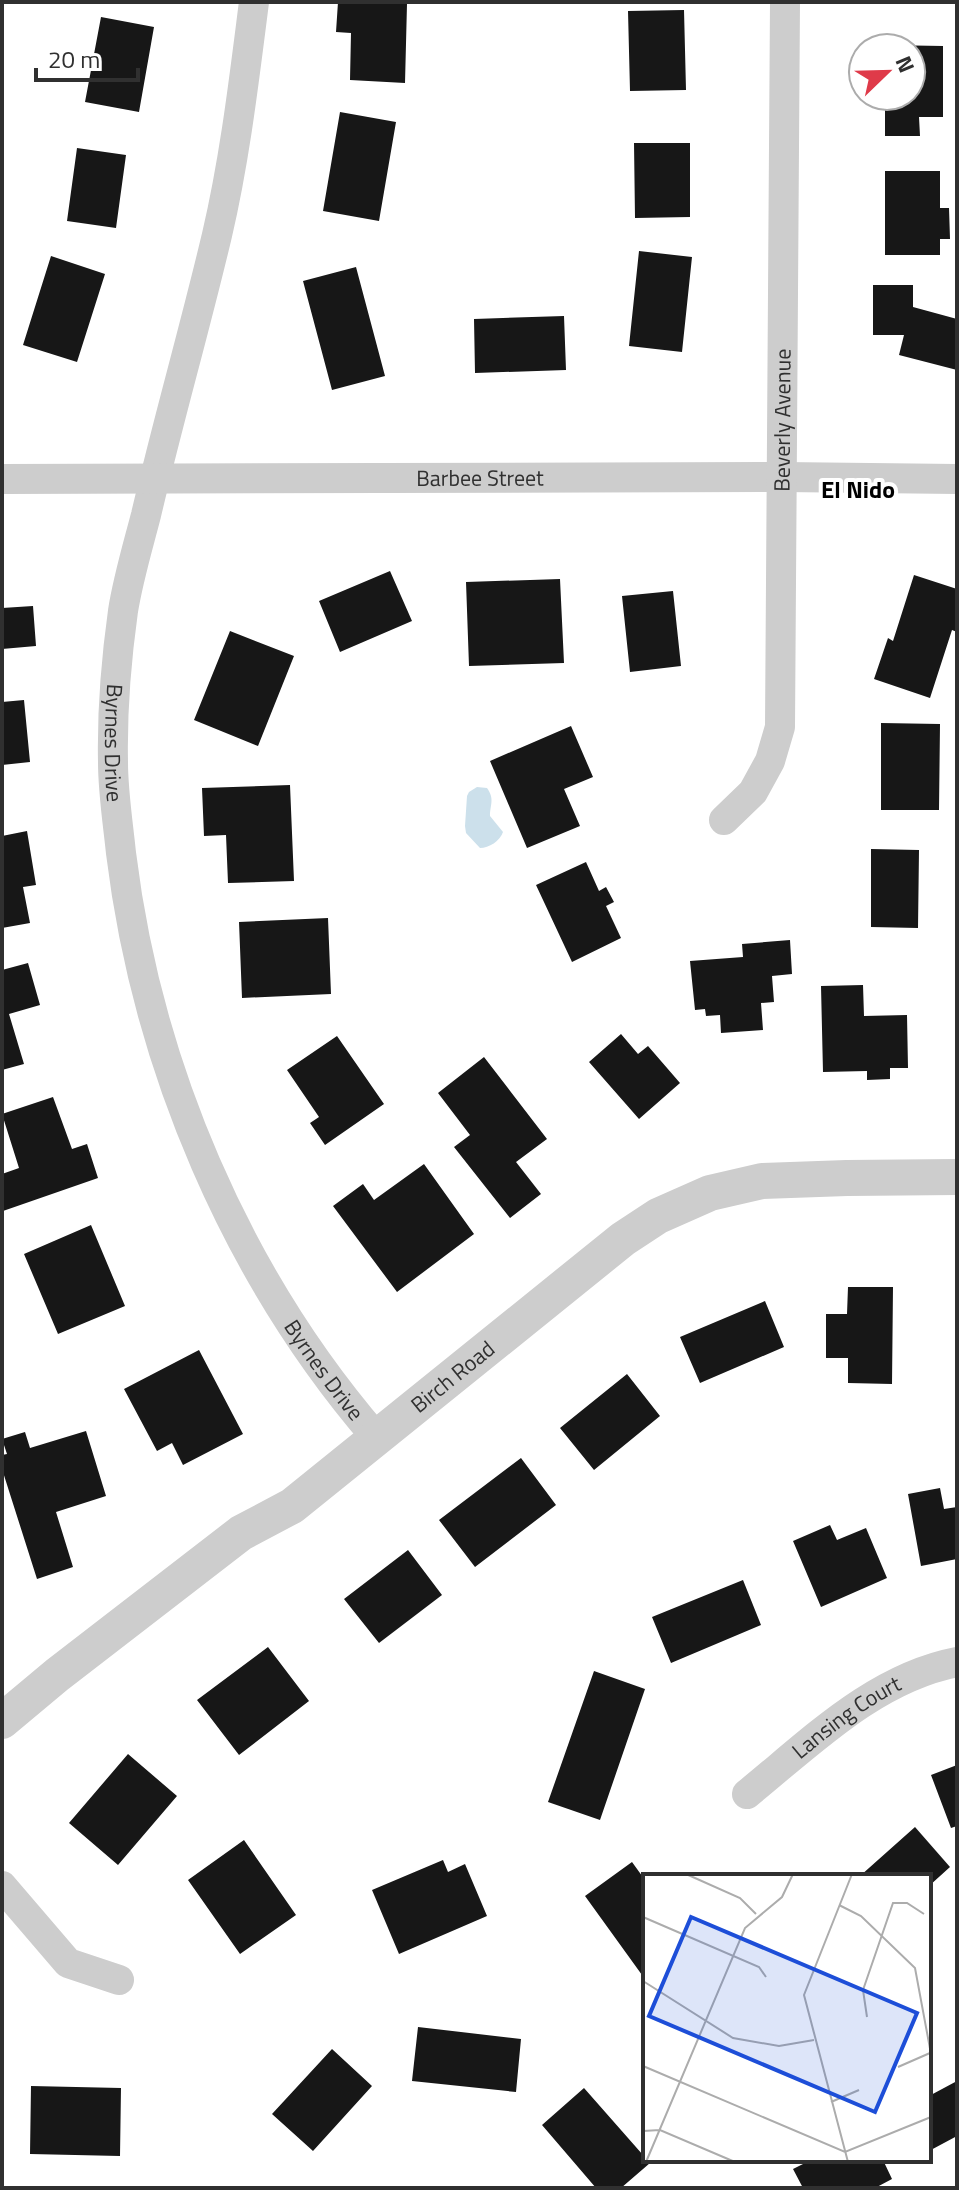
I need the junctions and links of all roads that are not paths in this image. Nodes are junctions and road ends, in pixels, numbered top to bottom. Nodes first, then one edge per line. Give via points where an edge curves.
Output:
1 (254, 2) edge
2 (785, 2) edge
3 (783, 477) junction
4 (154, 478) junction
5 (2, 479) edge
6 (957, 479) edge
7 (724, 820) dead end
8 (957, 1177) edge
9 (376, 1437) junction
10 (957, 1662) edge
11 (2, 1721) edge
12 (747, 1794) dead end
13 (2, 1886) edge
14 (119, 1980) dead end

1 - 4 street, Byrnes Drive via 240,116 217,232
2 - 3 street, Beverly Avenue
3 - 4 street, Barbee Street
3 - 6 street, Barbee Street
3 - 7 street, Beverly Avenue via 780,727 753,792
4 - 5 street, Barbee Street
4 - 9 street, Byrnes Drive via 124,608 113,749 126,896 146,991 207,1167 251,1256 303,1341
8 - 9 street, Birch Road via 762,1181 710,1193 658,1216
9 - 11 street, Birch Road via 292,1506 241,1533
10 - 12 street, Lansing Court via 904,1680 856,1706
13 - 14 street via 68,1963

